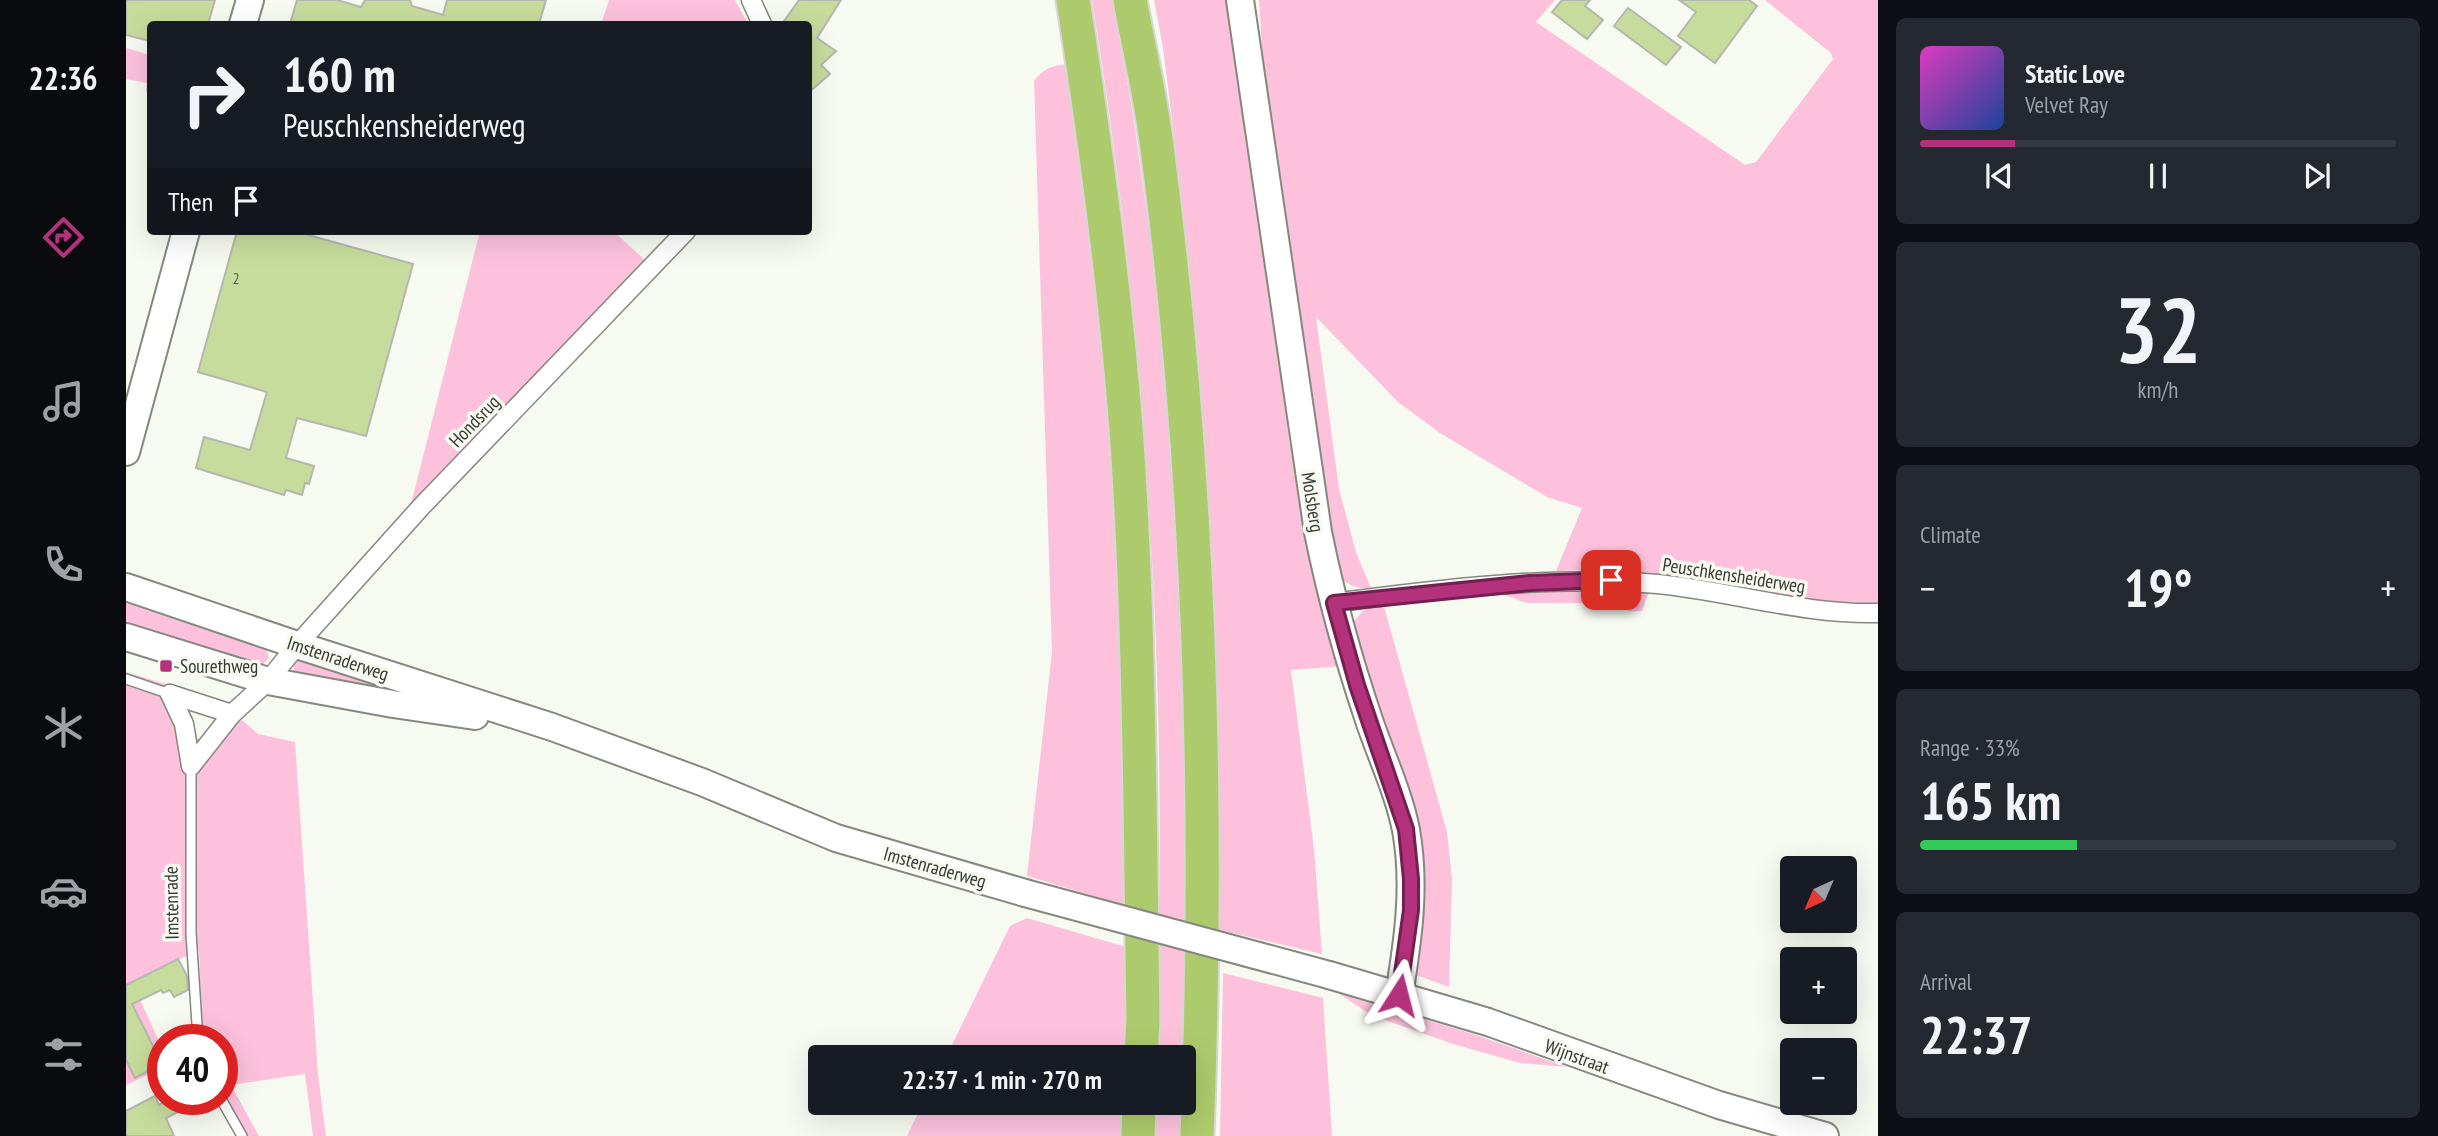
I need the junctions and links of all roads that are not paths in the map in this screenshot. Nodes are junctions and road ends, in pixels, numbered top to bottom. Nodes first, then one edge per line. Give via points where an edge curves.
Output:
1 (250, 0) edge
2 (751, 0) edge
3 (1073, 0) edge
4 (1130, 0) edge
5 (1240, 0) edge
6 (244, 21) edge
7 (761, 21) edge
8 (185, 235) edge
9 (682, 235) edge
10 (126, 452) edge
11 (126, 587) edge
12 (1334, 603) junction
13 (1878, 613) edge
14 (126, 637) edge
15 (297, 645) junction
16 (126, 679) edge
17 (268, 681) junction
18 (170, 694) junction
19 (232, 714) junction
20 (552, 727) junction
21 (191, 766) junction
22 (1329, 975) joint
23 (1399, 995) junction
24 (197, 1024) edge
25 (1142, 1045) edge
26 (230, 1115) edge
27 (1139, 1115) edge
28 (242, 1136) edge
29 (1138, 1136) edge
30 (1197, 1136) edge
31 (1825, 1136) edge

1 - 6 street
2 - 7 street
3 - 25 highway via 1098,159 1127,440 1139,730
4 - 30 highway via 1157,145 1188,435 1201,713 1202,1007
5 - 12 street, Molsberg via 1310,488
8 - 10 street
9 - 15 street, Hondsrug via 421,507
11 - 15 street, Imstenraderweg
12 - 13 street, Peuschkensheiderweg via 1586,579 1661,584 1827,611
12 - 23 street, Molsberg via 1406,829 1411,910
14 - 17 street, Imstenraderweg
15 - 17 street, Hondsrug
15 - 20 street, Imstenraderweg
16 - 18 lane
17 - 19 street
17 - 20 street, Imstenraderweg
18 - 19 street
18 - 21 street, Imstenrade via 184,724
19 - 21 street
20 - 22 street, Imstenraderweg, bridge via 836,838
21 - 24 lane, Imstenrade via 191,933
22 - 23 street, Wijnstraat
23 - 31 street, Wijnstraat via 1719,1105
26 - 28 lane
27 - 29 highway

